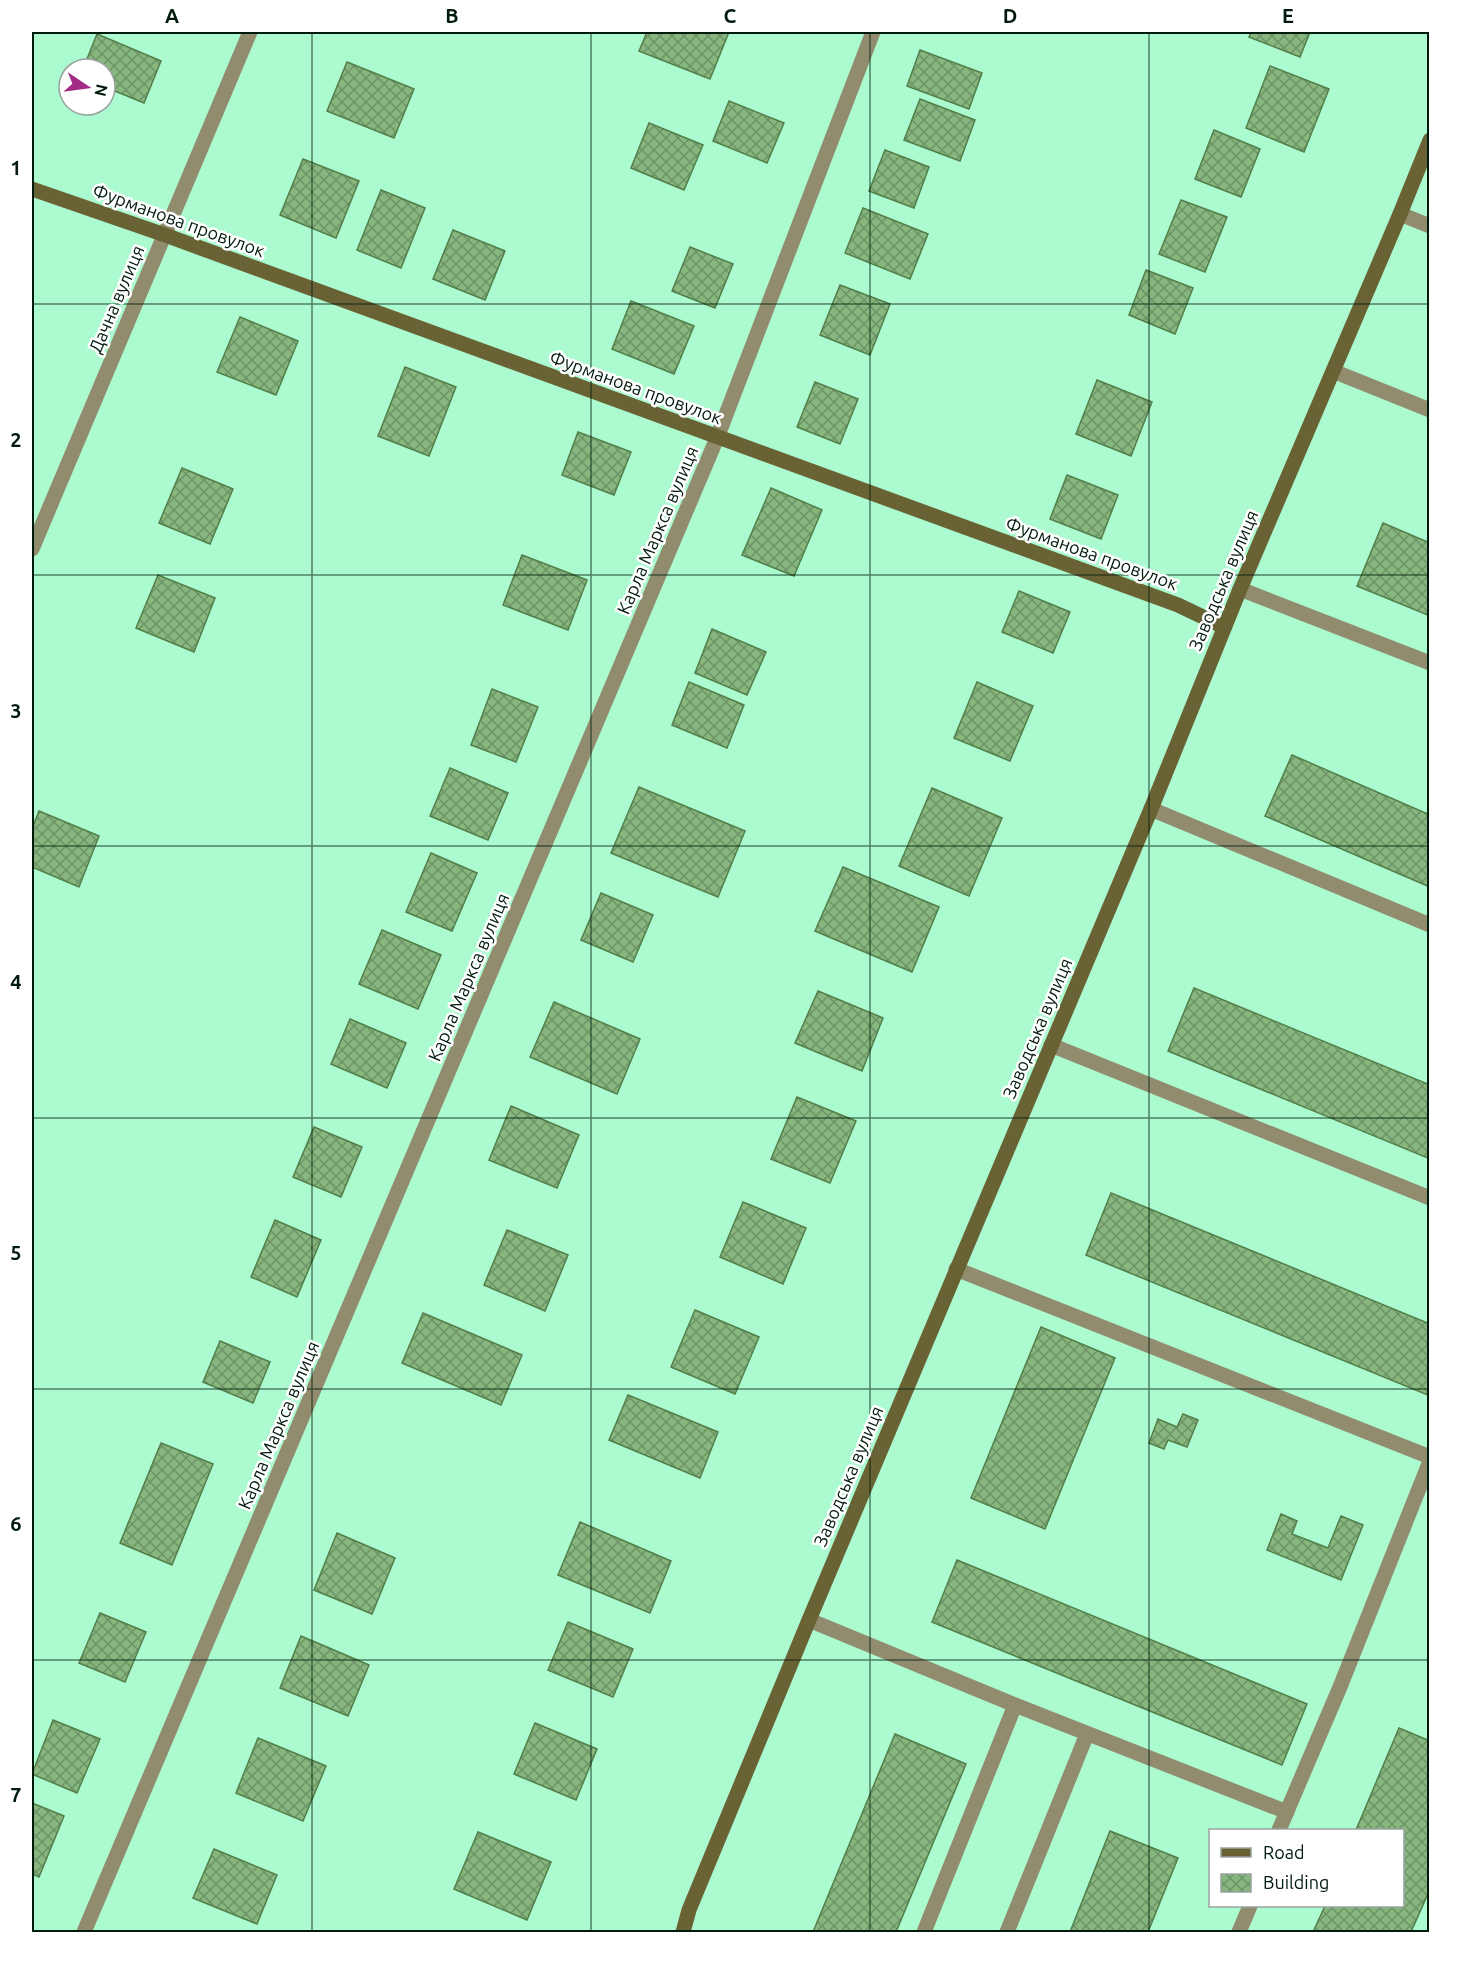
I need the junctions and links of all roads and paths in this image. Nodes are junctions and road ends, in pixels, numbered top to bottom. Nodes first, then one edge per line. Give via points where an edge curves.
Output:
1 (250, 32) edge
2 (873, 32) edge
3 (1430, 141) edge
4 (32, 189) edge
5 (1400, 214) junction
6 (1430, 226) edge
7 (165, 235) junction
8 (1333, 371) junction
9 (1430, 410) edge
10 (717, 438) junction
11 (32, 549) edge
12 (1240, 589) junction
13 (1224, 627) junction
14 (1430, 663) edge
15 (1151, 809) junction
16 (1430, 925) edge
17 (1051, 1044) junction
18 (1430, 1198) edge
19 (956, 1269) junction
20 (1430, 1459) edge
21 (809, 1620) junction
22 (1015, 1705) junction
23 (1087, 1734) junction
24 (1287, 1812) junction
25 (1279, 1829) edge
26 (1249, 1907) edge
27 (84, 1932) edge
28 (682, 1932) edge
29 (924, 1932) edge
30 (1006, 1932) edge
31 (1239, 1932) edge

1 - 7 street, Дачна вулиця
2 - 10 street, Карла Маркса вулиця
3 - 5 street, Заводська вулиця
4 - 7 street, Фурманова провулок
5 - 6 street
5 - 8 street, Заводська вулиця
7 - 10 street, Фурманова провулок
7 - 11 street, Дачна вулиця
8 - 9 street
8 - 12 street, Заводська вулиця
10 - 13 street, Фурманова провулок via 1178,605
10 - 27 street, Карла Маркса вулиця
12 - 13 street, Заводська вулиця
12 - 14 street
13 - 15 street, Заводська вулиця
15 - 16 street
15 - 17 street, Заводська вулиця
17 - 18 street
17 - 19 street, Заводська вулиця
19 - 20 street
19 - 21 street, Заводська вулиця
20 - 24 street
21 - 22 street
21 - 28 street, Заводська вулиця
22 - 23 street
22 - 29 street
23 - 24 street
23 - 30 street
24 - 25 street
26 - 31 street

